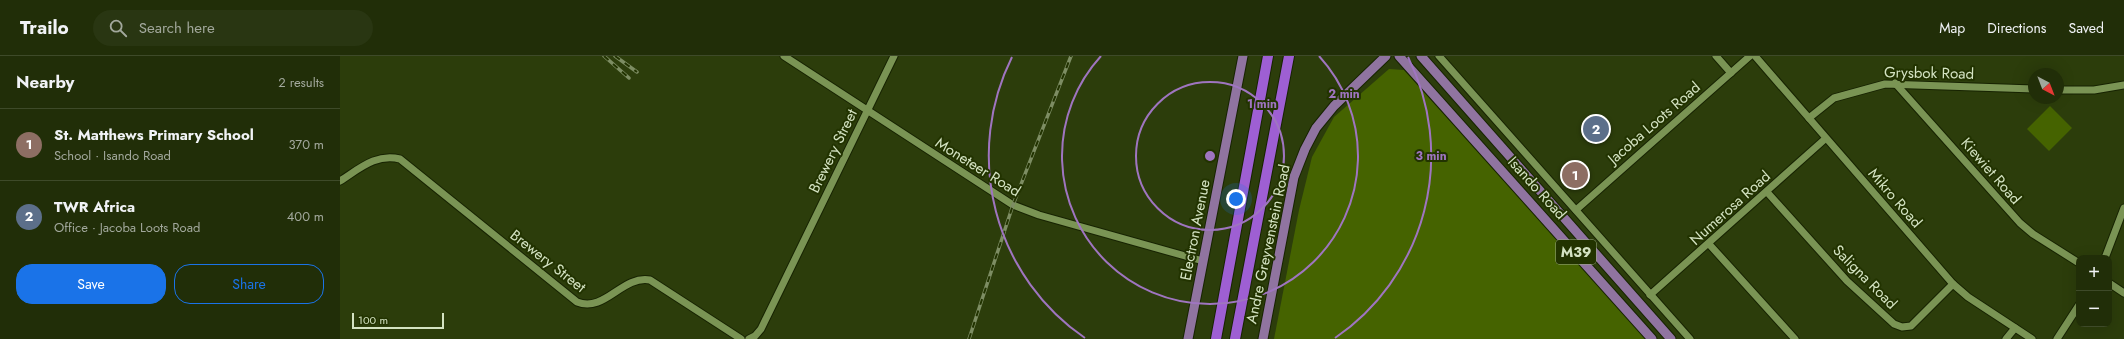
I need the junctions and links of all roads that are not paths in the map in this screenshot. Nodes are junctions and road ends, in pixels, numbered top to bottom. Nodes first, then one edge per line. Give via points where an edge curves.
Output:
1 (784, 56) edge
2 (894, 56) edge
3 (1243, 56) edge
4 (1268, 56) edge
5 (1289, 56) edge
6 (1386, 56) edge
7 (1394, 56) edge
8 (1399, 56) edge
9 (1422, 56) edge
10 (1439, 56) edge
11 (1716, 56) edge
12 (1750, 56) edge
13 (1755, 56) edge
14 (1379, 64) junction
15 (1731, 73) junction
16 (1895, 83) junction
17 (2124, 85) edge
18 (2028, 89) edge
19 (2064, 90) edge
20 (867, 112) junction
21 (1809, 118) junction
22 (1825, 139) junction
23 (340, 181) edge
24 (1767, 192) junction
25 (2124, 208) edge
26 (1576, 210) junction
27 (1709, 244) junction
28 (2107, 255) edge
29 (1203, 261) junction
30 (2076, 262) edge
31 (1953, 284) junction
32 (2112, 285) edge
33 (2124, 293) edge
34 (1650, 295) junction
35 (2076, 310) edge
36 (2015, 328) junction
37 (741, 339) edge
38 (749, 339) edge
39 (1188, 339) edge
40 (1216, 339) edge
41 (1235, 339) edge
42 (1263, 339) edge
43 (1652, 339) edge
44 (1670, 339) edge
45 (1690, 339) edge
46 (1795, 339) edge
47 (2006, 339) edge
48 (2032, 339) edge
49 (2057, 339) edge

1 - 20 street, Moneteer Road
2 - 20 street, Brewery Street
3 - 29 main road, Electron Avenue
4 - 40 highway
5 - 41 highway
6 - 14 main road, Andre Greyvenstein Road
7 - 14 main road, Andre Greyvenstein Road
8 - 43 main road, Isando Road / M39
9 - 44 main road, Isando Road / M39
10 - 26 street, Isando Road
11 - 15 street
12 - 15 street, Jacoba Loots Road
13 - 21 street, Mikro Road
14 - 42 main road, Andre Greyvenstein Road via 1325,116 1309,139 1302,155 1290,198
15 - 26 street, Jacoba Loots Road
16 - 18 street, Grysbok Road
16 - 21 street, Grysbok Road via 1834,98
16 - 30 street, Kiewiet Road via 2020,223
17 - 19 street via 2094,90
20 - 29 street, Moneteer Road via 1013,205 1039,215
20 - 38 street, Brewery Street via 761,328
21 - 22 street, Mikro Road
22 - 24 street, Numerosa Road
22 - 31 street, Mikro Road
23 - 37 street, Brewery Street via 377,159 391,156 406,162 577,302 594,304 632,281 650,280
24 - 27 street, Numerosa Road
24 - 31 street, Saligna Road via 1847,281 1894,324 1902,327 1912,326
25 - 28 street
26 - 34 street, Isando Road
27 - 34 street, Numerosa Road
27 - 46 street
29 - 39 main road, Electron Avenue
31 - 36 street, Mikro Road
32 - 33 street
34 - 45 street, Isando Road
35 - 49 street
36 - 47 street
36 - 48 street, Mikro Road

